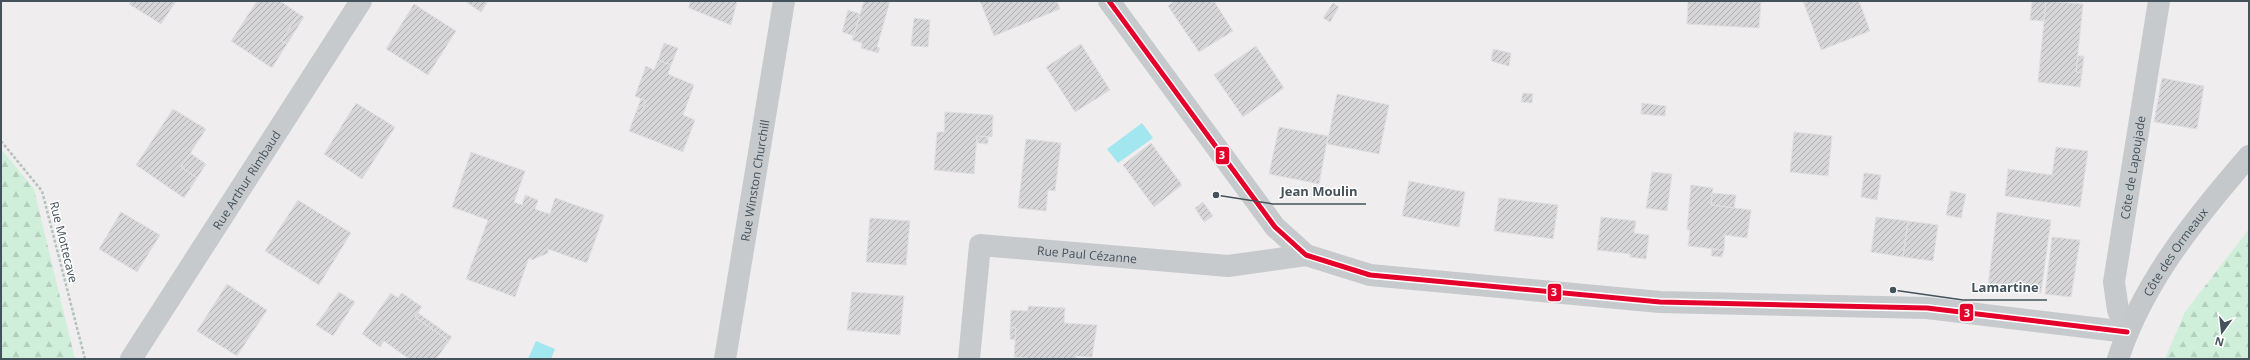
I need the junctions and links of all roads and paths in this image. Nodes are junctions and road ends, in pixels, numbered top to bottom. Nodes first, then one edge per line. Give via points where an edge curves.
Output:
1 (361, 1) edge
2 (784, 1) edge
3 (1109, 1) edge
4 (2159, 1) edge
5 (1, 141) edge
6 (2249, 156) edge
7 (1306, 255) junction
8 (2127, 332) junction
9 (85, 359) edge
10 (132, 359) edge
11 (726, 359) edge
12 (969, 359) edge
13 (2118, 359) edge

1 - 10 street, Rue Arthur Rimbaud
2 - 11 street, Rue Winston Churchill
3 - 7 street via 1275,227
4 - 8 street, Côte de Lapoujade via 2114,282 2118,310
5 - 9 path, Rue Mottecave via 42,191
6 - 8 main road, Côte des Ormeaux via 2202,209 2165,264
7 - 8 street via 1378,276 1660,302 1927,308
7 - 12 street, Rue Paul Cézanne via 1228,266 980,245
8 - 13 main road, Côte des Ormeaux

